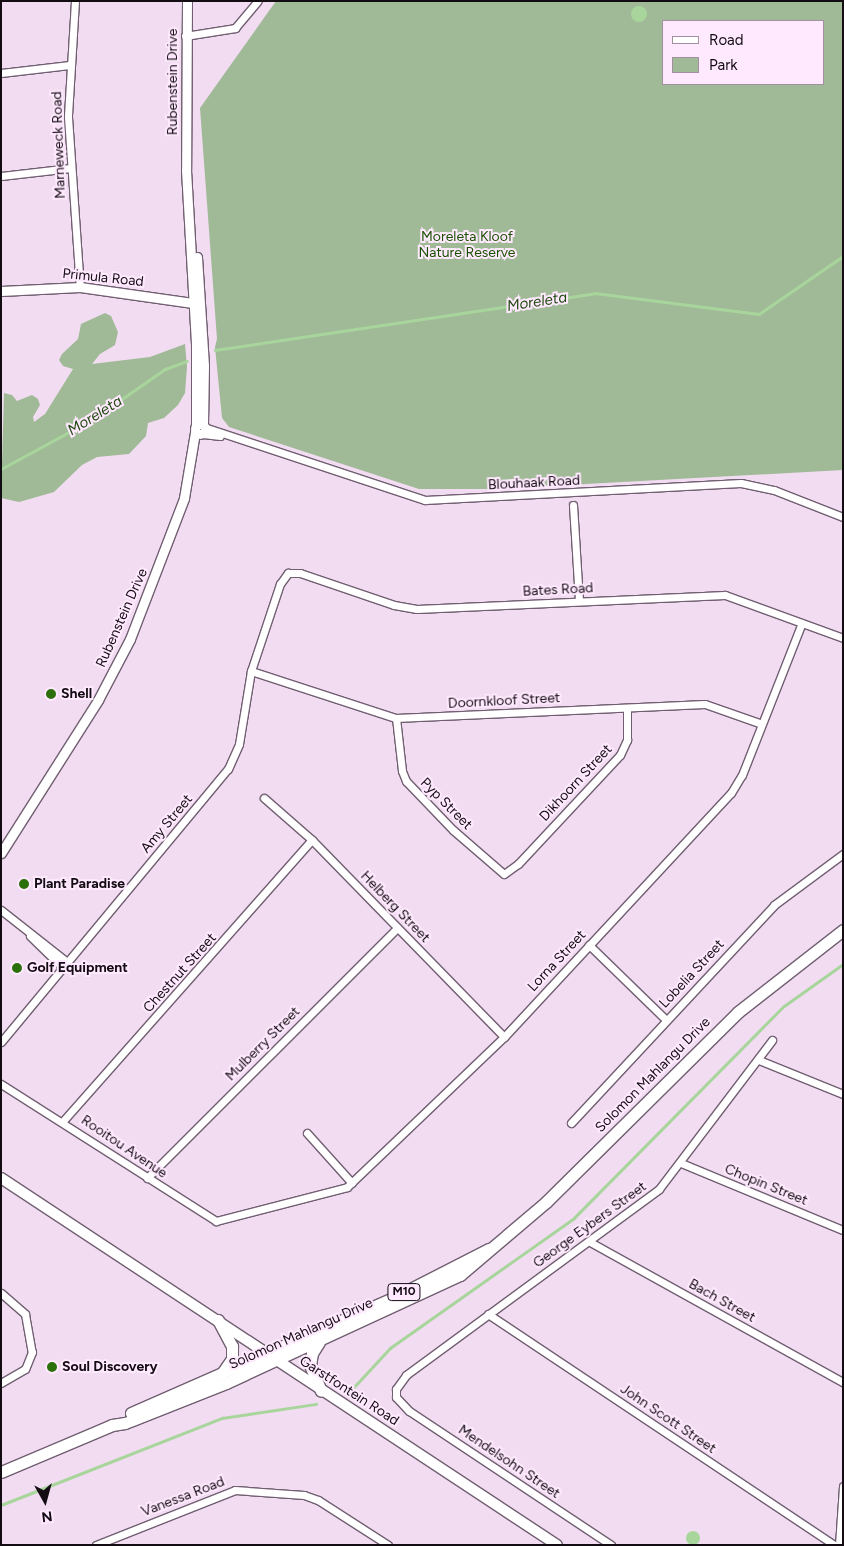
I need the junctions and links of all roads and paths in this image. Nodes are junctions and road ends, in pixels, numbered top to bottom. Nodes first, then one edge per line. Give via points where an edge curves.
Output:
1 (75, 1) edge
2 (187, 1) edge
3 (258, 1) edge
4 (186, 36) junction
5 (70, 65) junction
6 (1, 73) edge
7 (71, 168) junction
8 (1, 176) edge
9 (80, 288) junction
10 (1, 291) edge
11 (198, 304) junction
12 (200, 430) junction
13 (574, 505) dead end
14 (843, 517) edge
15 (280, 584) joint
16 (579, 602) junction
17 (802, 623) junction
18 (843, 638) edge
19 (250, 671) junction
20 (627, 708) junction
21 (396, 718) junction
22 (762, 724) junction
23 (264, 798) dead end
24 (312, 840) junction
25 (1, 853) edge
26 (843, 854) edge
27 (518, 864) joint
28 (1, 910) edge
29 (397, 928) junction
30 (843, 930) edge
31 (589, 945) junction
32 (65, 965) junction
33 (666, 1020) junction
34 (504, 1037) junction
35 (772, 1040) dead end
36 (1, 1042) edge
37 (759, 1060) junction
38 (1, 1084) edge
39 (843, 1094) edge
40 (63, 1122) junction
41 (571, 1123) dead end
42 (307, 1133) dead end
43 (680, 1163) junction
44 (1, 1178) edge
45 (147, 1178) junction
46 (352, 1183) junction
47 (234, 1219) joint
48 (843, 1230) edge
49 (590, 1242) junction
50 (491, 1248) junction
51 (1, 1292) edge
52 (488, 1314) junction
53 (218, 1320) junction
54 (320, 1342) junction
55 (266, 1353) junction
56 (277, 1361) junction
57 (222, 1373) junction
58 (843, 1382) edge
59 (1, 1383) edge
60 (321, 1391) junction
61 (396, 1397) joint
62 (112, 1425) junction
63 (1, 1472) edge
64 (843, 1486) edge
65 (96, 1545) edge
66 (388, 1545) edge
67 (557, 1545) edge
68 (611, 1545) edge
69 (834, 1545) edge
70 (839, 1545) edge

1 - 5 street, Marneweck Road
2 - 4 street, Rubenstein Drive
3 - 4 street via 236,28
4 - 11 street, Rubenstein Drive via 187,162
5 - 6 street
5 - 7 street, Marneweck Road via 68,117
7 - 8 street
7 - 9 street, Marneweck Road
9 - 10 street, Primula Road
9 - 11 street, Primula Road
11 - 12 street, Rubenstein Drive
12 - 14 street, Blouhaak Road via 425,500 741,483 774,490
12 - 25 street, Rubenstein Drive via 173,531 124,652 98,700
13 - 16 street
15 - 16 street, Bates Road via 284,576 294,572 394,605 417,609
15 - 19 street, Amy Street
16 - 17 street, Bates Road via 725,595
17 - 18 street, Bates Road
17 - 22 street, Lorna Street
19 - 21 street, Doornkloof Street
19 - 32 street, Amy Street via 239,744 228,769
20 - 21 street, Doornkloof Street
20 - 22 street, Doornkloof Street via 704,704
20 - 27 street, Dikhoorn Street via 626,746
21 - 27 street, Pyp Street via 402,771 410,785 500,874 508,874
22 - 31 street, Lorna Street via 742,775 731,793
23 - 24 street, Helberg Street
24 - 29 street, Helberg Street
24 - 40 street, Chestnut Street
26 - 33 street, Lobelia Street via 774,905
28 - 32 street
29 - 34 street, Helberg Street
29 - 45 street, Mulberry Street
30 - 50 main road, Solomon Mahlangu Drive via 738,1012 546,1202
31 - 33 street
31 - 34 street, Lorna Street
32 - 36 street, Amy Street
33 - 41 street, Lobelia Street
34 - 46 street, Lorna Street
35 - 37 street, George Eybers Street
37 - 39 street
37 - 43 street, George Eybers Street
38 - 40 street, Rooitou Avenue
40 - 45 street, Rooitou Avenue
42 - 46 street
43 - 48 street, Chopin Street
43 - 49 street, George Eybers Street via 654,1193
44 - 53 main road, Garstfontein Road
45 - 47 street, Rooitou Avenue via 212,1220
46 - 47 street, Lorna Street via 334,1192
49 - 52 street, George Eybers Street
49 - 58 street, Bach Street
50 - 54 main road, Solomon Mahlangu Drive / M10 via 460,1275
50 - 55 main road, Solomon Mahlangu Drive / M10 via 473,1254 395,1297
51 - 59 street via 25,1314 32,1336 30,1359 19,1374
52 - 61 street, George Eybers Street via 406,1375 397,1385
52 - 69 street, John Scott Street
53 - 55 main road, Garstfontein Road
53 - 57 main road via 232,1346 232,1359
54 - 56 main road, Solomon Mahlangu Drive / M10
54 - 60 main road via 312,1354 310,1365
55 - 56 main road, Garstfontein Road
55 - 57 main road, Solomon Mahlangu Drive
56 - 60 main road, Garstfontein Road
56 - 62 main road, Solomon Mahlangu Drive via 187,1400
57 - 62 main road, Solomon Mahlangu Drive via 121,1417
60 - 67 main road, Garstfontein Road
61 - 68 street, Mendelsohn Street via 409,1411
62 - 63 main road, Solomon Mahlangu Drive
64 - 70 street
65 - 66 street, Vanessa Road via 235,1490 286,1493 318,1500

